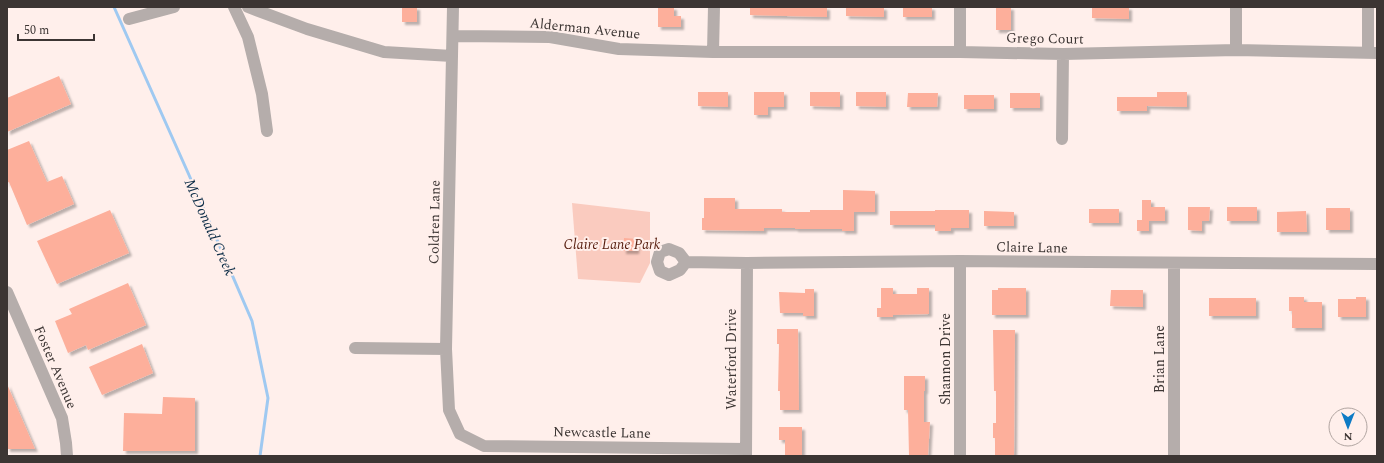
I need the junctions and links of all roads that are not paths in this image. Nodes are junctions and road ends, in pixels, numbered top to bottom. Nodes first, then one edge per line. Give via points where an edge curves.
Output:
1 (174, 7) edge
2 (234, 7) edge
3 (248, 7) edge
4 (453, 7) edge
5 (714, 7) edge
6 (960, 7) edge
7 (1236, 7) edge
8 (1368, 7) edge
9 (129, 19) dead end
10 (453, 36) junction
11 (1236, 50) junction
12 (713, 52) junction
13 (960, 52) junction
14 (1372, 52) edge
15 (1063, 54) junction
16 (452, 56) junction
17 (266, 131) dead end
18 (1062, 139) dead end
19 (960, 261) junction
20 (686, 262) dead end
21 (747, 263) junction
22 (1174, 263) junction
23 (1377, 264) edge
24 (7, 292) edge
25 (355, 348) dead end
26 (446, 349) junction
27 (460, 434) joint
28 (746, 452) edge
29 (67, 456) edge
30 (960, 456) edge
31 (1174, 456) edge

1 - 9 street
2 - 17 street via 248,37 262,94
3 - 16 street via 307,29 384,52
4 - 10 street, Coldren Lane
5 - 12 street
6 - 13 street
7 - 11 street
8 - 14 street
10 - 12 street, Alderman Avenue via 550,37 619,49
10 - 16 street, Coldren Lane
11 - 14 street, Grego Court
11 - 15 street, Grego Court
12 - 13 street, Grego Court
13 - 15 street, Grego Court
15 - 18 street
16 - 26 street, Coldren Lane
19 - 21 street, Claire Lane
19 - 22 street, Claire Lane
19 - 30 street, Shannon Drive
20 - 21 street, Claire Lane
21 - 28 street, Waterford Drive
22 - 23 street, Claire Lane
22 - 31 street, Brian Lane
24 - 29 street, Foster Avenue via 62,418
25 - 26 street
26 - 27 street, Coldren Lane via 449,410
27 - 28 street, Newcastle Lane via 484,446

